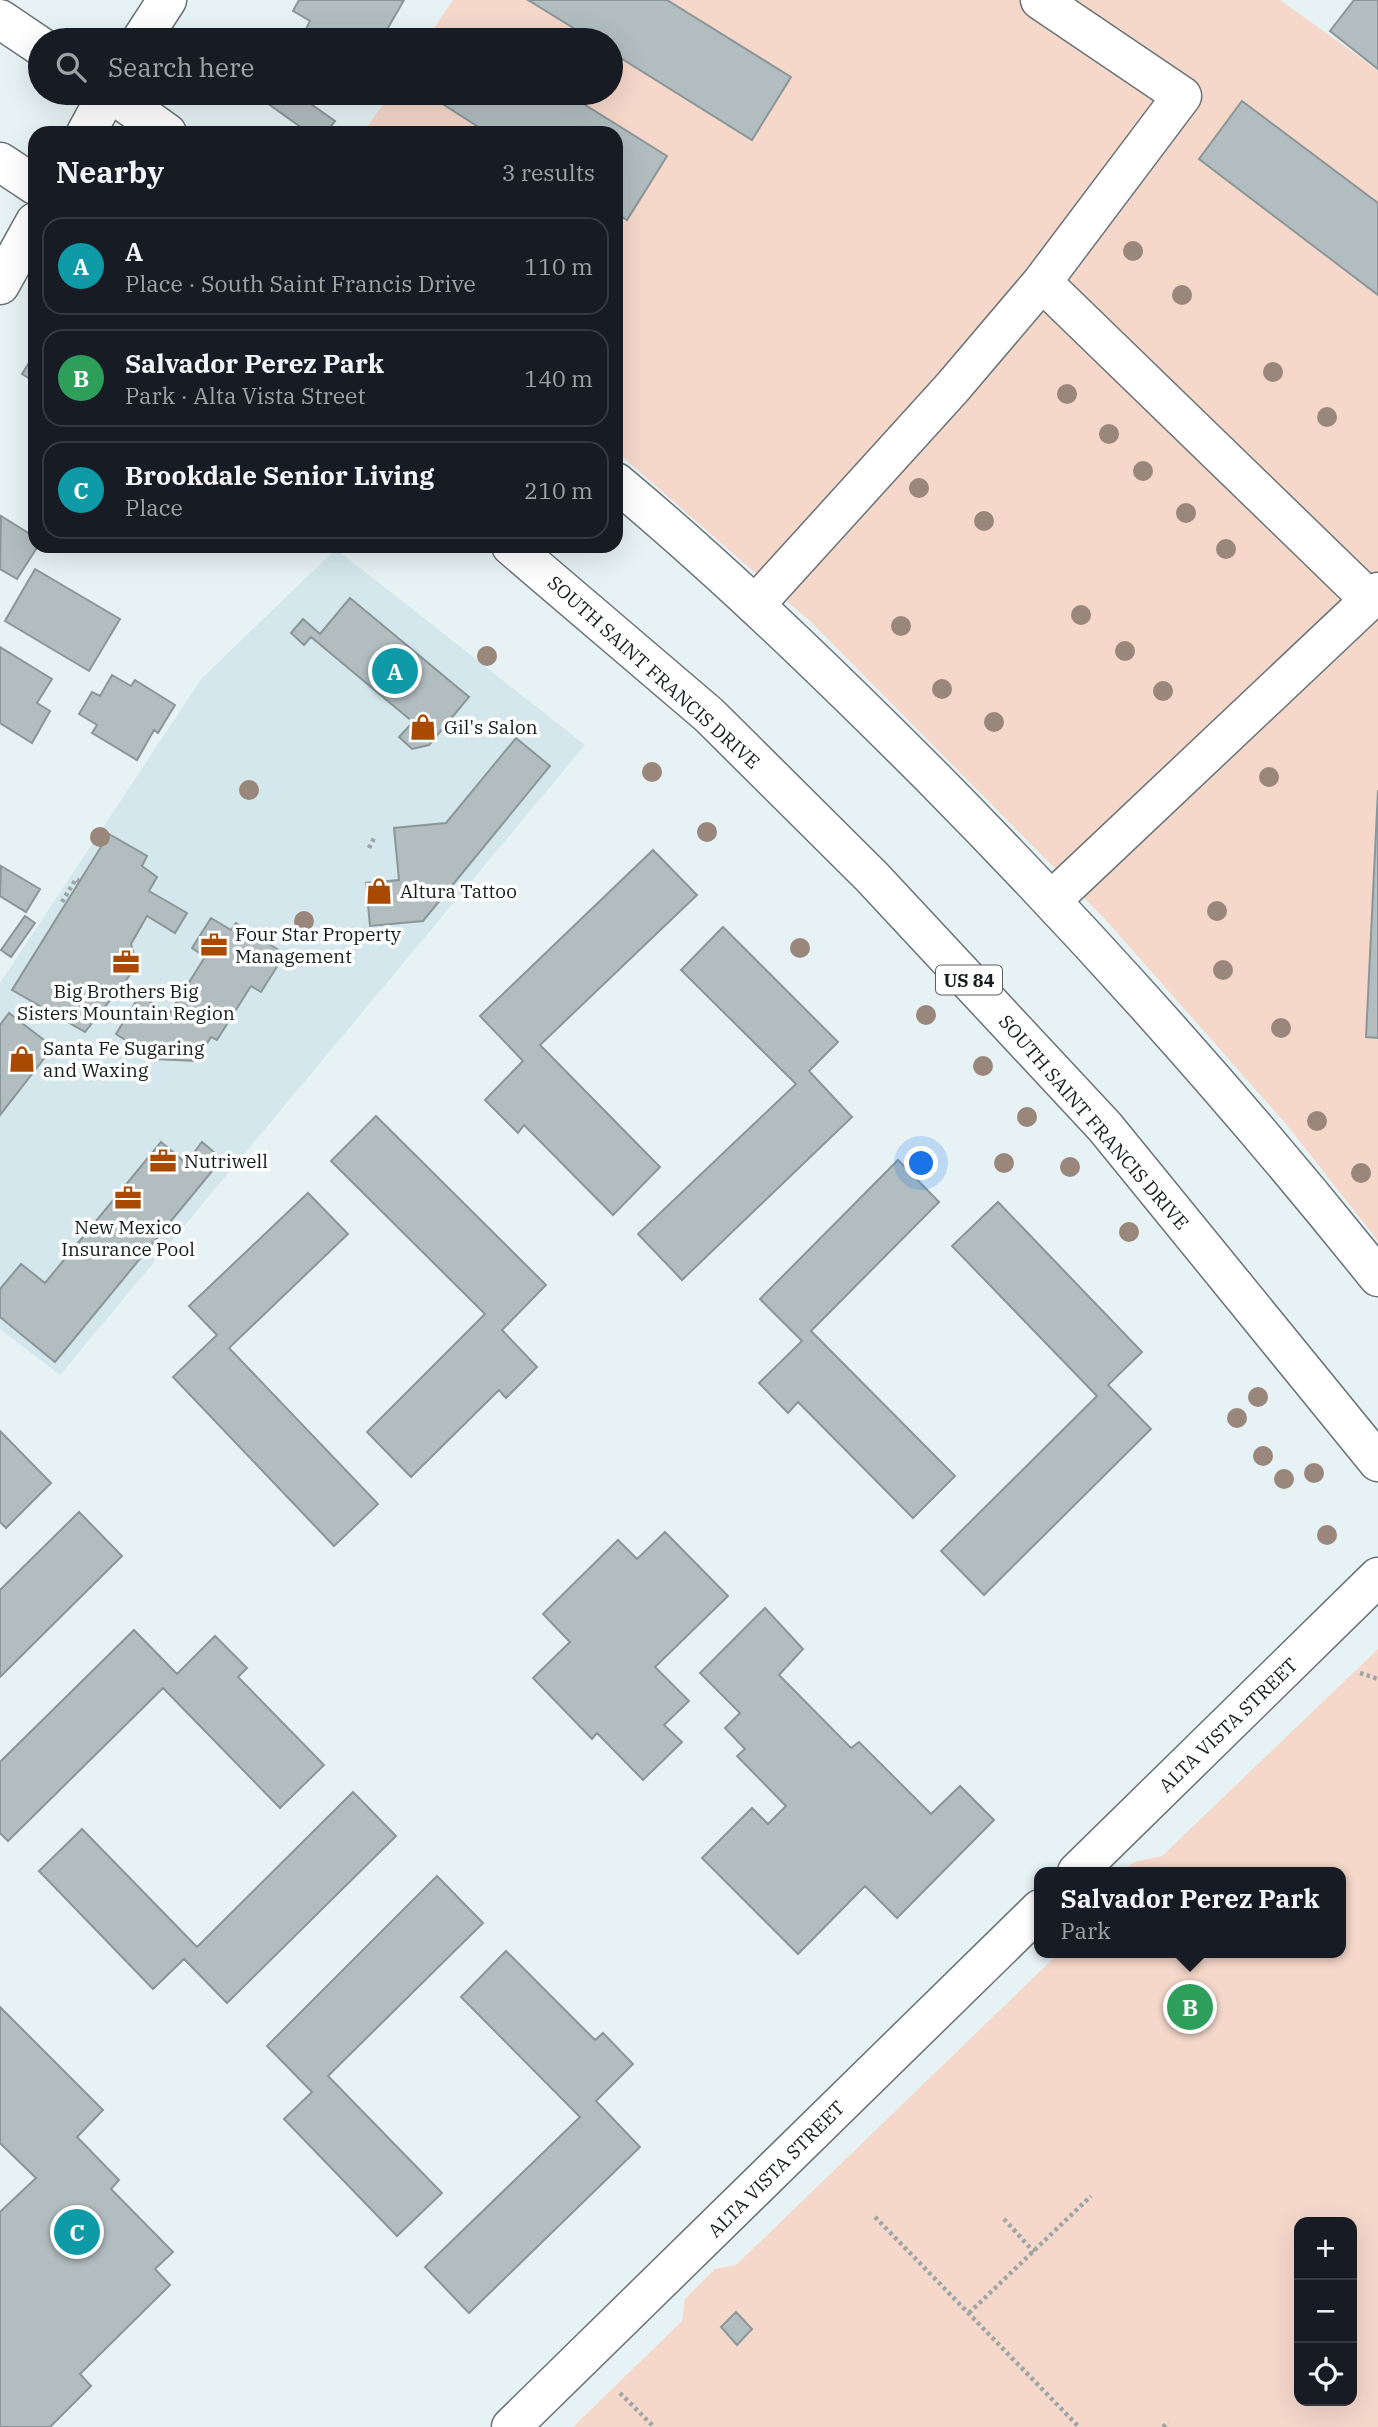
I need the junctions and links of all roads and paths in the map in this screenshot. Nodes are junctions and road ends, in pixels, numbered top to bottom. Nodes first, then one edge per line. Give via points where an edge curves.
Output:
1 (167, 0) edge
2 (1040, 0) edge
3 (0, 19) edge
4 (149, 28) edge
5 (28, 38) edge
6 (102, 105) edge
7 (126, 105) edge
8 (90, 126) edge
9 (157, 126) edge
10 (0, 162) edge
11 (28, 180) edge
12 (28, 235) edge
13 (1041, 282) junction
14 (0, 285) edge
15 (623, 488) edge
16 (519, 553) edge
17 (1374, 596) edge
18 (755, 606) junction
19 (375, 836) dead end
20 (369, 848) dead end
21 (79, 881) dead end
22 (1053, 900) junction
23 (62, 902) dead end
24 (1378, 1277) edge
25 (1378, 1462) edge
26 (1378, 1577) edge
27 (1360, 1673) dead end
28 (1378, 1679) edge
29 (1082, 1867) edge
30 (1034, 1915) edge
31 (1091, 2196) dead end
32 (875, 2217) dead end
33 (1004, 2219) dead end
34 (1034, 2252) junction
35 (969, 2314) junction
36 (620, 2393) dead end
37 (1168, 2422) dead end
38 (511, 2427) edge
39 (653, 2427) edge
40 (1079, 2427) edge
41 (1163, 2427) edge

1 - 4 main road
2 - 13 main road via 1182,96
3 - 5 main road
6 - 8 main road
7 - 9 main road
10 - 11 main road
12 - 14 main road
13 - 17 main road
13 - 18 main road
15 - 18 main road
16 - 25 main road, SOUTH SAINT FRANCIS DRIVE / US 84 via 709,715 947,956 1105,1127
17 - 22 main road
18 - 22 main road via 809,653
19 - 20 path
21 - 23 path via 76,879
22 - 24 main road via 1206,1069
26 - 29 main road, ALTA VISTA STREET
27 - 28 path
30 - 38 main road, ALTA VISTA STREET
31 - 34 path
32 - 35 path
33 - 34 path
34 - 35 path
35 - 40 path
36 - 39 path
37 - 41 path

